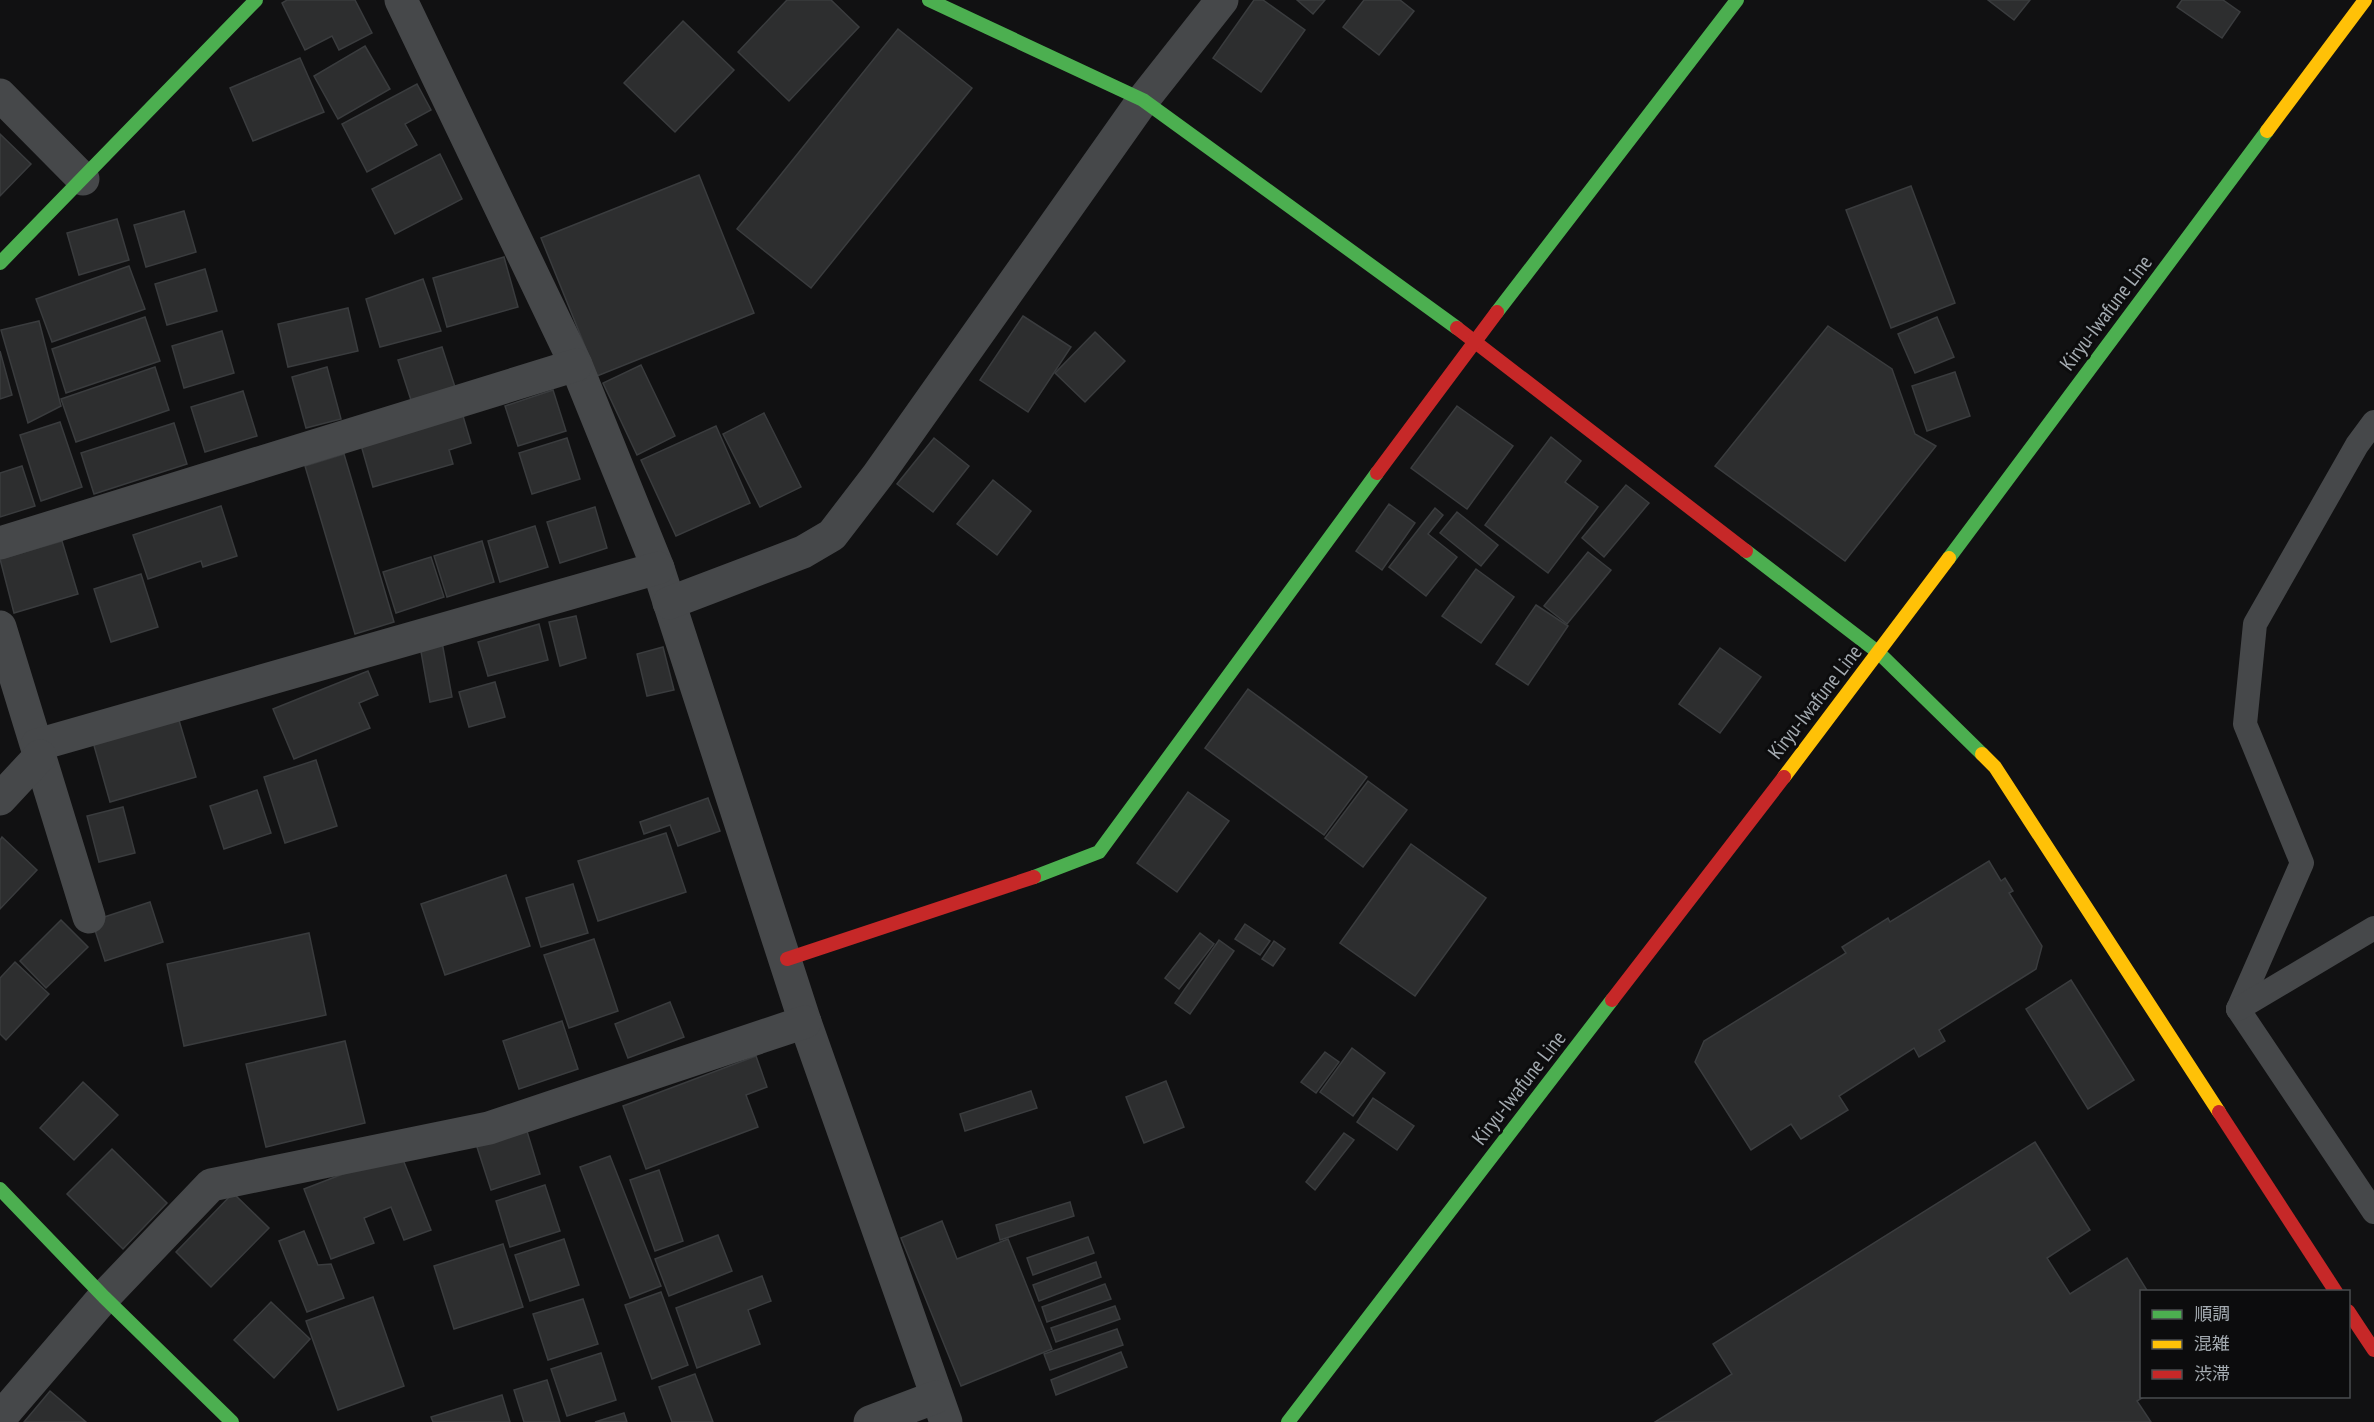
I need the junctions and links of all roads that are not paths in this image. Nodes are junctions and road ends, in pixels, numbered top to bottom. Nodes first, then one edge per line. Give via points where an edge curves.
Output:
1 (256, 0) edge
2 (401, 0) edge
3 (929, 0) edge
4 (1222, 0) edge
5 (1737, 0) edge
6 (2364, 0) edge
7 (0, 95) edge
8 (1143, 100) junction
9 (83, 179) junction
10 (0, 263) edge
11 (1474, 341) junction
12 (576, 365) junction
13 (2374, 422) edge
14 (0, 543) edge
15 (658, 568) junction
16 (669, 603) junction
17 (0, 627) edge
18 (1880, 653) junction
19 (39, 750) junction
20 (0, 799) edge
21 (89, 917) dead end
22 (2374, 928) edge
23 (787, 959) junction
24 (2238, 1009) junction
25 (805, 1022) junction
26 (0, 1189) edge
27 (2374, 1212) edge
28 (2335, 1290) edge
29 (104, 1297) junction
30 (2350, 1313) edge
31 (2374, 1350) edge
32 (941, 1409) edge
33 (0, 1418) edge
34 (232, 1422) edge
35 (870, 1422) edge
36 (1288, 1422) edge

1 - 9 street
2 - 12 street
3 - 8 street
4 - 8 street
5 - 11 street
6 - 18 street, Kiryu-Iwafune Line
7 - 9 street
8 - 11 street
8 - 16 street via 832,535 803,552
9 - 10 street
11 - 18 street
11 - 23 street via 1099,852
12 - 14 street
12 - 15 street
13 - 24 lane via 2255,624 2245,724 2302,863
15 - 16 street
15 - 19 street
16 - 23 street
17 - 19 street
18 - 28 street via 1995,767
18 - 36 street, Kiryu-Iwafune Line
19 - 20 street
19 - 21 street
22 - 24 lane
23 - 25 street
24 - 27 lane
25 - 29 street via 489,1128 211,1185
25 - 32 street
26 - 29 street
29 - 33 street
29 - 34 street
30 - 31 street
32 - 35 street

